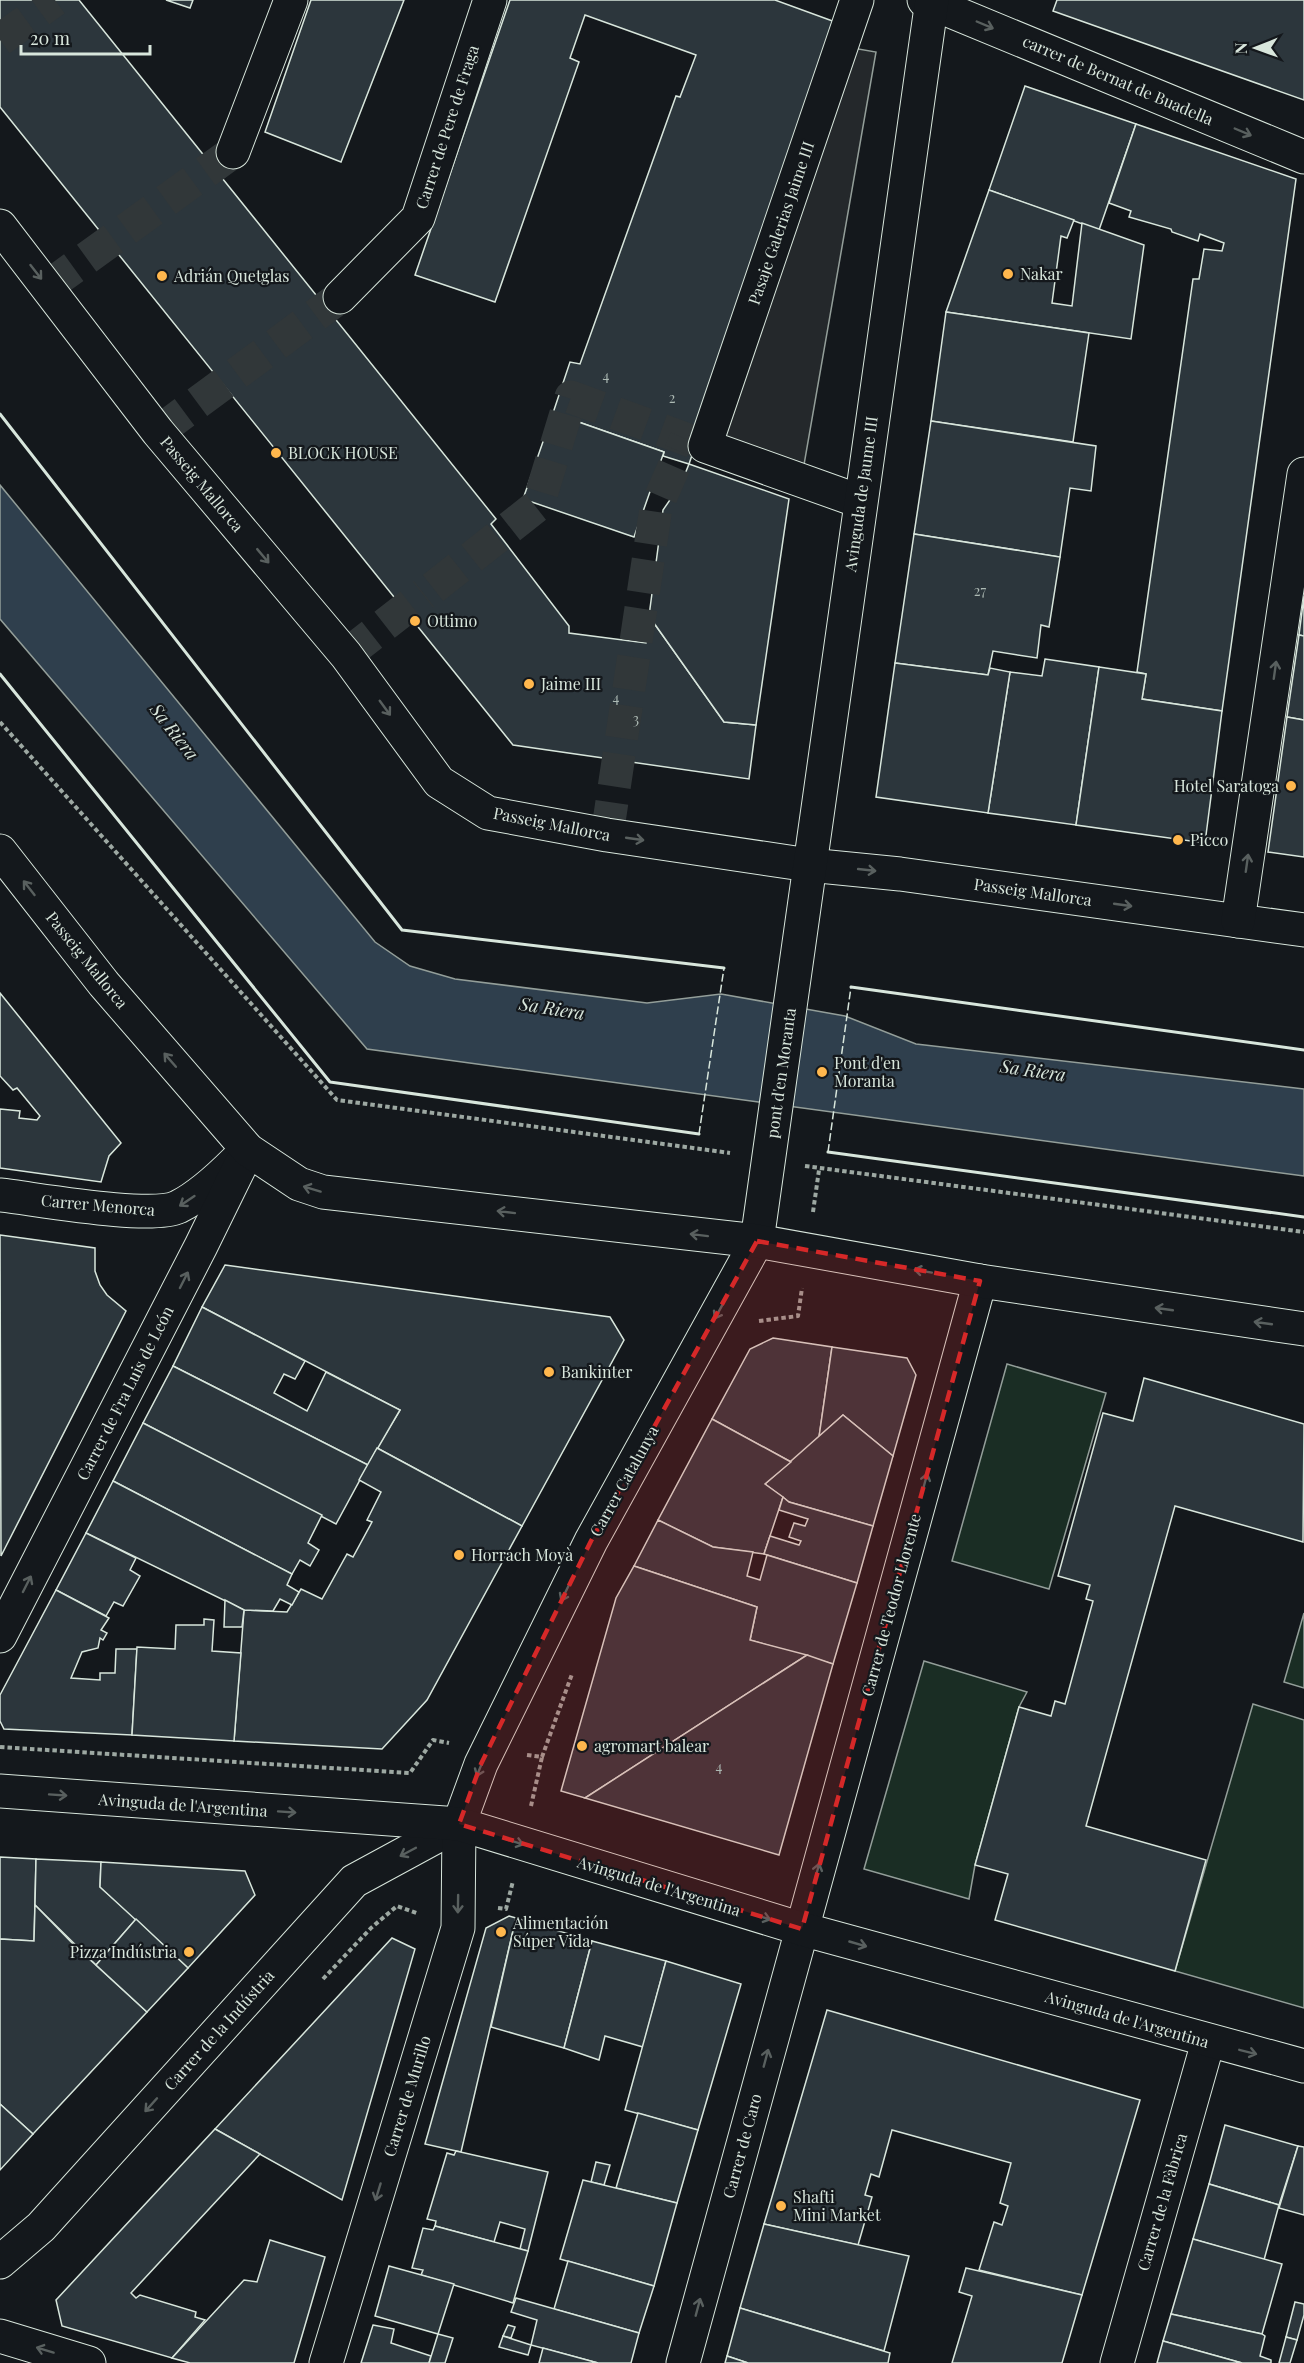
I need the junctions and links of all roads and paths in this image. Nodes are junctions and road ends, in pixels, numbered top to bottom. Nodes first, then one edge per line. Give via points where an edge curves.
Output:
1 (291, 0) edge
2 (490, 0) edge
3 (857, 0) edge
4 (929, 1) edge
5 (233, 152) tunnel mouth
6 (1304, 157) edge
7 (0, 226) edge
8 (340, 297) tunnel mouth
9 (1304, 474) edge
10 (860, 501) junction
11 (0, 722) edge
12 (0, 851) edge
13 (809, 865) junction
14 (1238, 921) junction
15 (1304, 930) edge
16 (792, 989) joint
17 (248, 1150) junction
18 (769, 1158) junction
19 (819, 1170) junction
20 (0, 1195) edge
21 (1304, 1232) edge
22 (757, 1241) junction
23 (807, 1250) junction
24 (980, 1281) junction
25 (750, 1323) dead end
26 (1304, 1329) edge
27 (0, 1636) edge
28 (573, 1671) dead end
29 (0, 1747) edge
30 (488, 1750) junction
31 (542, 1757) junction
32 (0, 1791) edge
33 (459, 1824) junction
34 (521, 1844) junction
35 (458, 1928) junction
36 (802, 1929) junction
37 (314, 1988) dead end
38 (1208, 2042) junction
39 (1304, 2066) edge
40 (0, 2262) edge
41 (0, 2336) edge
42 (89, 2363) edge
43 (326, 2363) edge
44 (683, 2363) edge
45 (1118, 2363) edge

1 - 5 street
2 - 8 street, Carrer de Pere de Fraga via 418,218
3 - 10 street, Pasaje Galerias Jaime III via 705,446
4 -> 6 street, carrer de Bernat de Buadella
4 - 10 street, Avinguda de Jaume III
7 -> 13 street, Passeig Mallorca via 158,432 346,655 439,782 488,813
14 -> 9 street
10 - 13 street, Avinguda de Jaume III
11 - 18 path via 337,1100
17 -> 12 street, Passeig Mallorca via 104,984
13 -> 14 street, Passeig Mallorca
13 - 16 street, Avinguda de Jaume III
14 - 15 street, Passeig Mallorca
16 - 18 street, pont d'en Moranta
17 -> 20 street, Carrer Menorca via 213,1184 177,1208 152,1213
22 -> 17 street, Passeig Mallorca via 322,1192 299,1184
27 -> 17 street, Carrer de Fra Luis de León
18 - 19 path
18 - 22 street
19 - 21 path
19 - 23 path
22 - 23 street, Passeig Mallorca
22 -> 30 street, Carrer Catalunya via 591,1541
24 -> 23 street, Passeig Mallorca
23 - 25 path via 798,1316
26 -> 24 street, Passeig Mallorca
36 -> 24 street, Carrer de Teodor Llorente
28 - 31 path
29 - 30 path via 410,1773 434,1740
30 - 31 path
30 -> 33 street, Carrer Catalunya
31 - 34 path
32 -> 33 street, Avinguda de l'Argentina
33 -> 34 street, Avinguda de l'Argentina
33 -> 35 street, Carrer de Murillo
33 -> 40 street, Carrer de la Indústria via 354,1881 41,2227
34 - 35 path via 506,1909 478,1905 471,1932
34 -> 36 street, Avinguda de l'Argentina
35 - 37 path via 397,1906
35 -> 43 street, Carrer de Murillo
36 -> 38 street, Avinguda de l'Argentina
44 -> 36 street, Carrer de Caro
38 -> 39 street, Avinguda de l'Argentina
38 - 45 street, Carrer de la Fàbrica
42 -> 41 street

